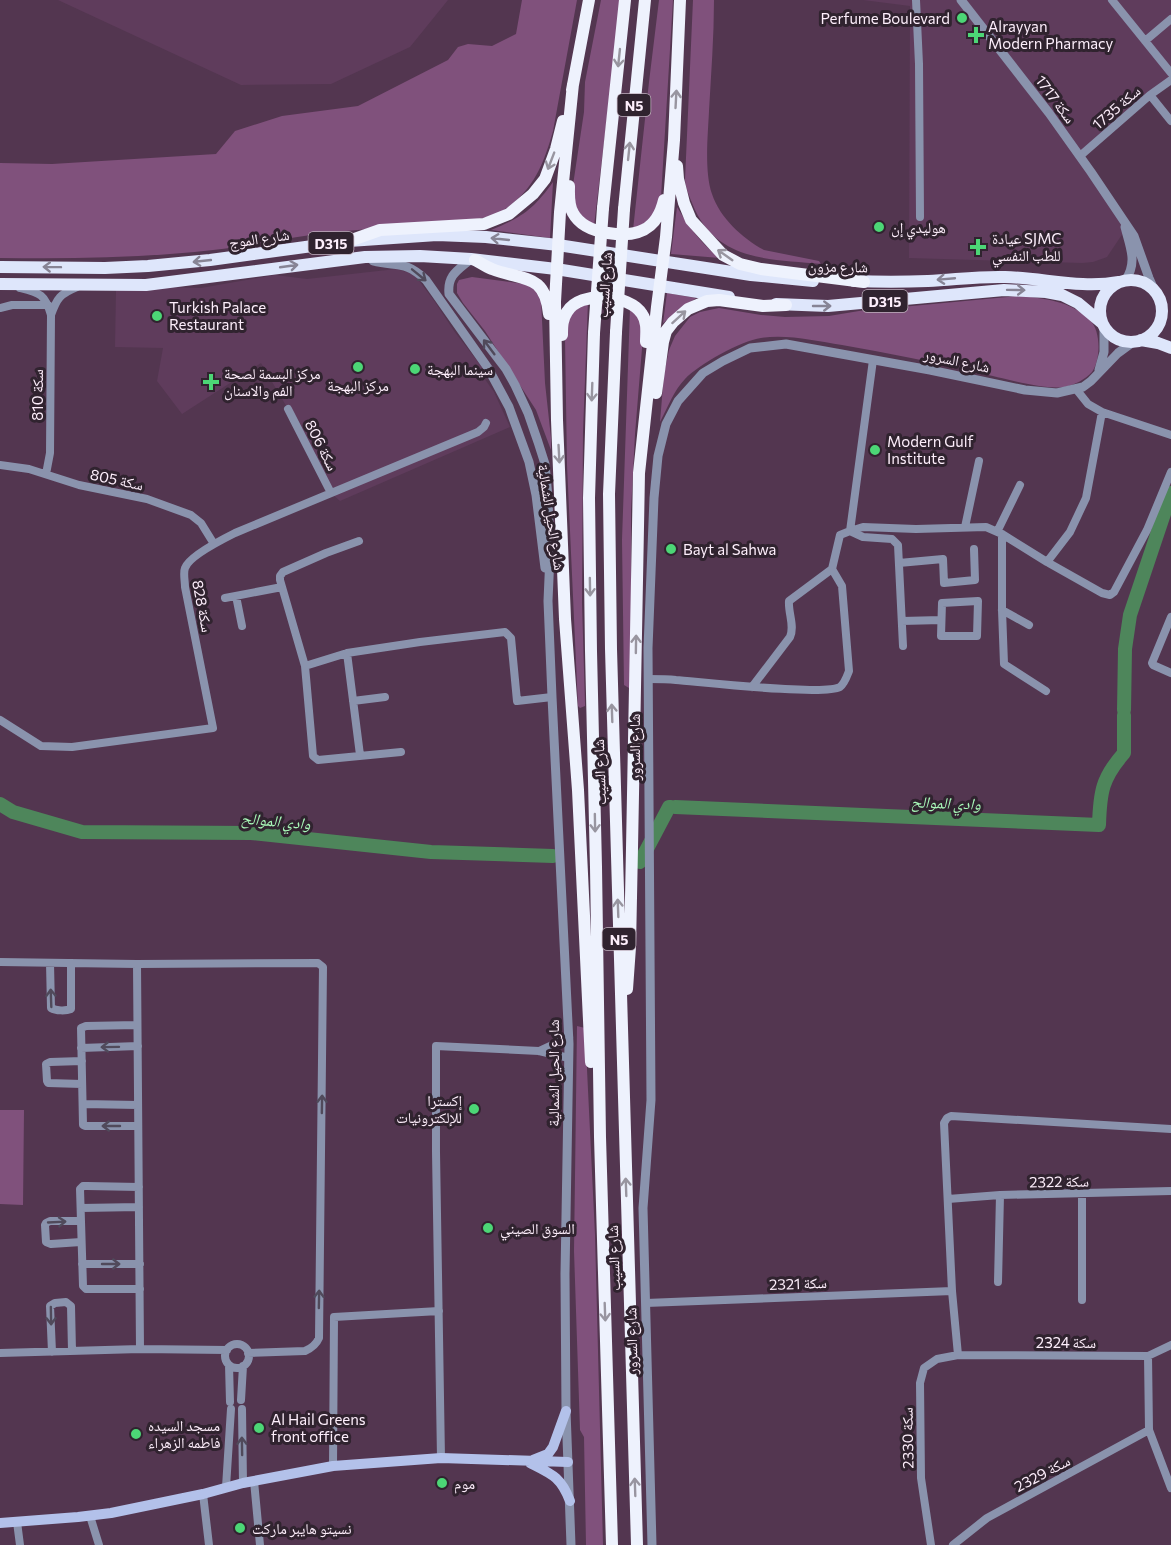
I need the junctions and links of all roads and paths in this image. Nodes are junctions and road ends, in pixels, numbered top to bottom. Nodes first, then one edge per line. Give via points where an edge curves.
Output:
1 (590, 0) edge
2 (626, 0) edge
3 (645, 0) edge
4 (680, 0) edge
5 (916, 0) edge
6 (961, 0) edge
7 (1112, 0) edge
8 (1171, 19) edge
9 (1145, 41) junction
10 (1171, 74) edge
11 (1171, 80) edge
12 (573, 84) junction
13 (1150, 95) junction
14 (570, 121) junction
15 (675, 121) junction
16 (1171, 121) edge
17 (1080, 156) junction
18 (920, 217) dead end
19 (1122, 219) junction
20 (349, 241) junction
21 (558, 245) junction
22 (365, 257) junction
23 (473, 259) junction
24 (663, 262) junction
25 (0, 267) edge
26 (556, 269) junction
27 (1122, 281) junction
28 (864, 282) junction
29 (2, 284) edge
30 (86, 284) junction
31 (660, 286) junction
32 (1158, 298) junction
33 (48, 305) junction
34 (786, 305) junction
35 (0, 308) edge
36 (51, 315) junction
37 (1171, 317) edge
38 (1103, 325) junction
39 (1137, 341) junction
40 (1171, 348) edge
41 (873, 360) junction
42 (1097, 375) junction
43 (558, 379) junction
44 (496, 381) junction
45 (514, 385) junction
46 (1076, 389) junction
47 (557, 397) junction
48 (288, 409) dead end
49 (645, 412) junction
50 (1102, 412) junction
51 (486, 423) dead end
52 (1171, 435) edge
53 (979, 461) dead end
54 (0, 465) edge
55 (1171, 472) edge
56 (639, 473) junction
57 (46, 474) junction
58 (1020, 485) dead end
59 (331, 493) junction
60 (965, 527) junction
61 (850, 531) junction
62 (1000, 533) junction
63 (359, 541) dead end
64 (214, 544) junction
65 (974, 549) dead end
66 (1047, 562) junction
67 (899, 563) junction
68 (832, 569) junction
69 (282, 587) junction
70 (236, 596) junction
71 (225, 598) dead end
72 (548, 602) junction
73 (1002, 610) junction
74 (1171, 617) edge
75 (941, 620) junction
76 (902, 621) junction
77 (1029, 625) dead end
78 (242, 626) dead end
79 (903, 646) dead end
80 (347, 653) junction
81 (305, 666) junction
82 (1171, 673) edge
83 (648, 679) junction
84 (752, 687) junction
85 (1046, 691) dead end
86 (385, 697) dead end
87 (552, 697) junction
88 (352, 701) junction
89 (0, 720) edge
90 (401, 752) dead end
91 (360, 755) junction
92 (0, 962) edge
93 (50, 963) junction
94 (71, 963) junction
95 (137, 964) junction
96 (137, 1025) junction
97 (569, 1037) junction
98 (138, 1046) junction
99 (81, 1048) junction
100 (539, 1051) junction
101 (569, 1058) junction
102 (622, 1059) junction
103 (82, 1061) junction
104 (82, 1084) junction
105 (83, 1104) junction
106 (138, 1105) junction
107 (138, 1126) junction
108 (1171, 1130) edge
109 (600, 1137) junction
110 (139, 1186) junction
111 (1171, 1191) edge
112 (1082, 1194) junction
113 (1000, 1196) junction
114 (948, 1198) junction
115 (81, 1208) junction
116 (139, 1208) junction
117 (81, 1221) junction
118 (81, 1242) junction
119 (82, 1264) junction
120 (140, 1264) junction
121 (998, 1282) dead end
122 (140, 1289) junction
123 (952, 1291) junction
124 (1082, 1300) dead end
125 (645, 1303) junction
126 (439, 1311) junction
127 (1171, 1345) edge
128 (140, 1349) junction
129 (227, 1350) junction
130 (72, 1351) junction
131 (52, 1352) junction
132 (0, 1353) edge
133 (248, 1353) junction
134 (958, 1355) junction
135 (1148, 1356) junction
136 (229, 1365) junction
137 (243, 1366) junction
138 (566, 1411) junction
139 (1149, 1431) junction
140 (441, 1458) junction
141 (527, 1462) junction
142 (568, 1462) junction
143 (333, 1466) junction
144 (249, 1482) junction
145 (226, 1487) junction
146 (1171, 1488) edge
147 (203, 1494) junction
148 (570, 1501) junction
149 (90, 1516) junction
150 (17, 1522) junction
151 (0, 1523) edge
152 (21, 1545) edge
153 (99, 1545) edge
154 (209, 1545) edge
155 (260, 1545) edge
156 (571, 1545) edge
157 (612, 1545) edge
158 (637, 1545) edge
159 (652, 1545) edge
160 (931, 1545) edge
161 (953, 1545) edge

1 - 12 highway
2 -> 109 highway, شارع السيب / N5, bridge via 603,208 594,333 589,509
102 -> 3 highway, شارع السيب / N5, bridge via 609,494 624,209
15 -> 4 highway
5 - 18 street
6 - 17 street, سكة 1717
7 - 9 street
8 - 9 street
9 - 10 street
11 - 13 street, سكة 1735
12 - 14 highway
12 -> 20 highway via 544,178 533,194 509,214 484,224 380,231
13 - 16 street
13 - 17 street, سكة 1735
14 - 15 highway via 570,208 580,223 591,229 622,236 650,226 662,210
14 - 21 highway
15 - 24 highway
28 -> 15 highway via 761,269 723,255 691,220 684,203 678,179
17 - 19 street, سكة 1717
19 - 27 street, سكة 1717 via 1132,253 1132,267
19 - 32 street, سكة 1717 via 1134,236
21 -> 20 main road, شارع الموج / D315 via 447,235
20 -> 25 main road, شارع الموج / D315 via 148,266
21 - 24 main road, شارع مزون / D315
21 - 26 highway
22 - 23 main road, D315
30 -> 22 main road, D315 via 146,285
22 -> 44 street, شارع الحيل الشمالية via 409,267 426,280
23 - 26 main road, D315
45 -> 23 street, شارع الحيل الشمالية via 449,294 451,278
23 - 47 highway via 540,286 549,305 550,372
24 - 28 main road, شارع مزون / D315 via 751,275
24 - 31 highway
26 - 31 main road, D315
26 - 43 highway
27 -> 28 main road, شارع مزون / D315 via 1086,285 1005,277
27 - 32 main road, D315 via 1142,282
27 - 38 main road via 1103,296
29 - 30 main road, D315
29 - 33 street via 36,292
30 - 36 street via 64,292
31 - 34 main road, D315
31 - 49 highway
32 - 37 main road, D315
32 - 39 main road via 1158,325
33 - 35 street
33 - 36 street, سكة 810
34 -> 38 main road, D315 via 828,306 1004,290 1046,292 1078,303
56 -> 34 highway via 649,442 663,342 673,322 688,309 707,301
36 - 57 street, سكة 810 via 51,453
38 - 39 main road, D315 via 1117,338
38 - 42 street via 1104,352
39 - 40 main road, D315
39 - 42 street, شارع السرور via 1118,353
41 - 46 street, شارع السرور via 1025,390 1057,393
41 - 61 street
41 - 83 street, شارع السرور via 786,344 750,348 703,374 678,401 666,424 658,456
42 - 46 street, شارع السرور
43 - 47 highway
43 - 49 highway via 562,322 572,306 592,297 633,304 646,322
44 - 45 street
44 - 72 street, شارع الحيل الشمالية via 529,462
45 - 72 street, شارع الحيل الشمالية via 545,464 550,555
46 - 50 street via 1088,404
47 -> 109 highway via 565,619 578,790 592,1088
48 - 59 street, سكة 806
49 - 56 highway
50 - 52 street
50 - 66 street via 1086,498 1070,532
51 - 59 street, سكة 828 via 478,432
53 - 60 street
54 - 57 street, سكة 805
55 - 66 street via 1147,530 1110,595
102 -> 56 highway via 630,947
57 - 64 street, سكة 805 via 147,499 191,515
58 - 62 street
59 - 64 street, سكة 828
60 - 61 street via 863,527
60 - 62 street via 986,527
61 - 67 street via 863,537 892,539 897,545
61 - 68 street via 840,535
62 - 66 street
62 - 73 street
63 - 69 street via 283,572
64 - 89 street, سكة 828 via 190,560 184,572 213,728 72,747 41,746
65 - 67 street via 975,580 944,582 943,559
67 - 76 street
68 - 84 street via 789,601 793,632
68 - 84 street via 842,586 849,671 841,686 815,690
69 - 70 street
69 - 81 street
70 - 71 street
70 - 78 street
72 - 87 street, شارع الحيل الشمالية
73 - 77 street
73 - 85 street via 1004,664
74 - 82 street via 1152,663
75 - 75 street via 941,636 977,636 978,602 942,603
75 - 76 street
76 - 79 street
80 - 81 street
80 - 87 street via 505,632 512,638 517,701
80 - 88 street
81 - 91 street via 315,758
83 - 84 street
83 - 125 street, شارع السرور via 651,1100 643,1208
86 - 88 street
87 - 97 street, شارع الحيل الشمالية
88 - 91 street
90 - 91 street
92 - 93 street
93 - 94 street
94 -> 93 street via 69,1010 51,1008
94 - 95 street
95 - 96 street
133 -> 95 street via 305,1351 319,1338 324,967 318,963
96 - 98 street
96 - 99 street via 82,1026
97 - 100 street
97 - 101 street, شارع الحيل الشمالية
98 -> 99 street
98 - 106 street
99 - 103 street
100 - 101 street
100 - 126 street via 436,1046
101 - 138 street, شارع الحيل الشمالية
158 -> 102 highway, شارع السيب / N5
103 - 104 street
103 - 104 street via 46,1064 48,1083
104 - 105 street
105 - 106 street
107 -> 105 street via 85,1126
106 - 107 street
107 - 110 street
108 - 114 street via 951,1116 945,1124
109 -> 157 highway, شارع السيب / N5
110 - 115 street via 83,1186
110 - 116 street
111 - 112 street, سكة 2322
112 - 113 street, سكة 2322
112 - 124 street
113 - 114 street, سكة 2322
113 - 121 street
114 - 123 street
115 - 116 street
115 - 117 street
116 - 120 street
117 - 118 street
118 -> 117 street via 46,1242 45,1225 50,1221
118 - 119 street
119 -> 120 street
119 - 122 street via 86,1289
120 - 122 street
122 - 128 street
123 - 125 street, سكة 2321
123 - 134 street
125 - 159 street, شارع السرور
126 - 140 street
126 - 143 street via 334,1317
127 - 135 street, سكة 2324
128 - 129 street
128 - 130 street
129 - 133 street via 238,1345
129 - 136 street via 225,1358
130 - 131 street
130 -> 131 street via 71,1306 66,1302 50,1306
131 - 132 street
133 - 137 street
134 - 135 street, سكة 2324
134 - 160 street, سكة 2330 via 937,1359 924,1368 920,1383 921,1478
135 - 139 street
136 - 137 street
136 - 145 street
144 -> 137 street via 241,1404
138 - 141 main road via 548,1454
138 - 142 street, شارع الحيل الشمالية
139 - 146 street
139 - 161 street, سكة 2329 via 987,1518
140 - 141 main road
140 - 143 main road
141 - 142 main road
141 - 148 main road via 561,1482
142 - 148 street, شارع الحيل الشمالية
143 - 144 main road
144 - 145 main road
144 - 155 street
145 - 147 main road
147 - 149 main road
147 - 154 street
148 - 156 street, شارع الحيل الشمالية
149 - 150 main road
149 - 153 street
150 - 151 main road
150 - 152 street

